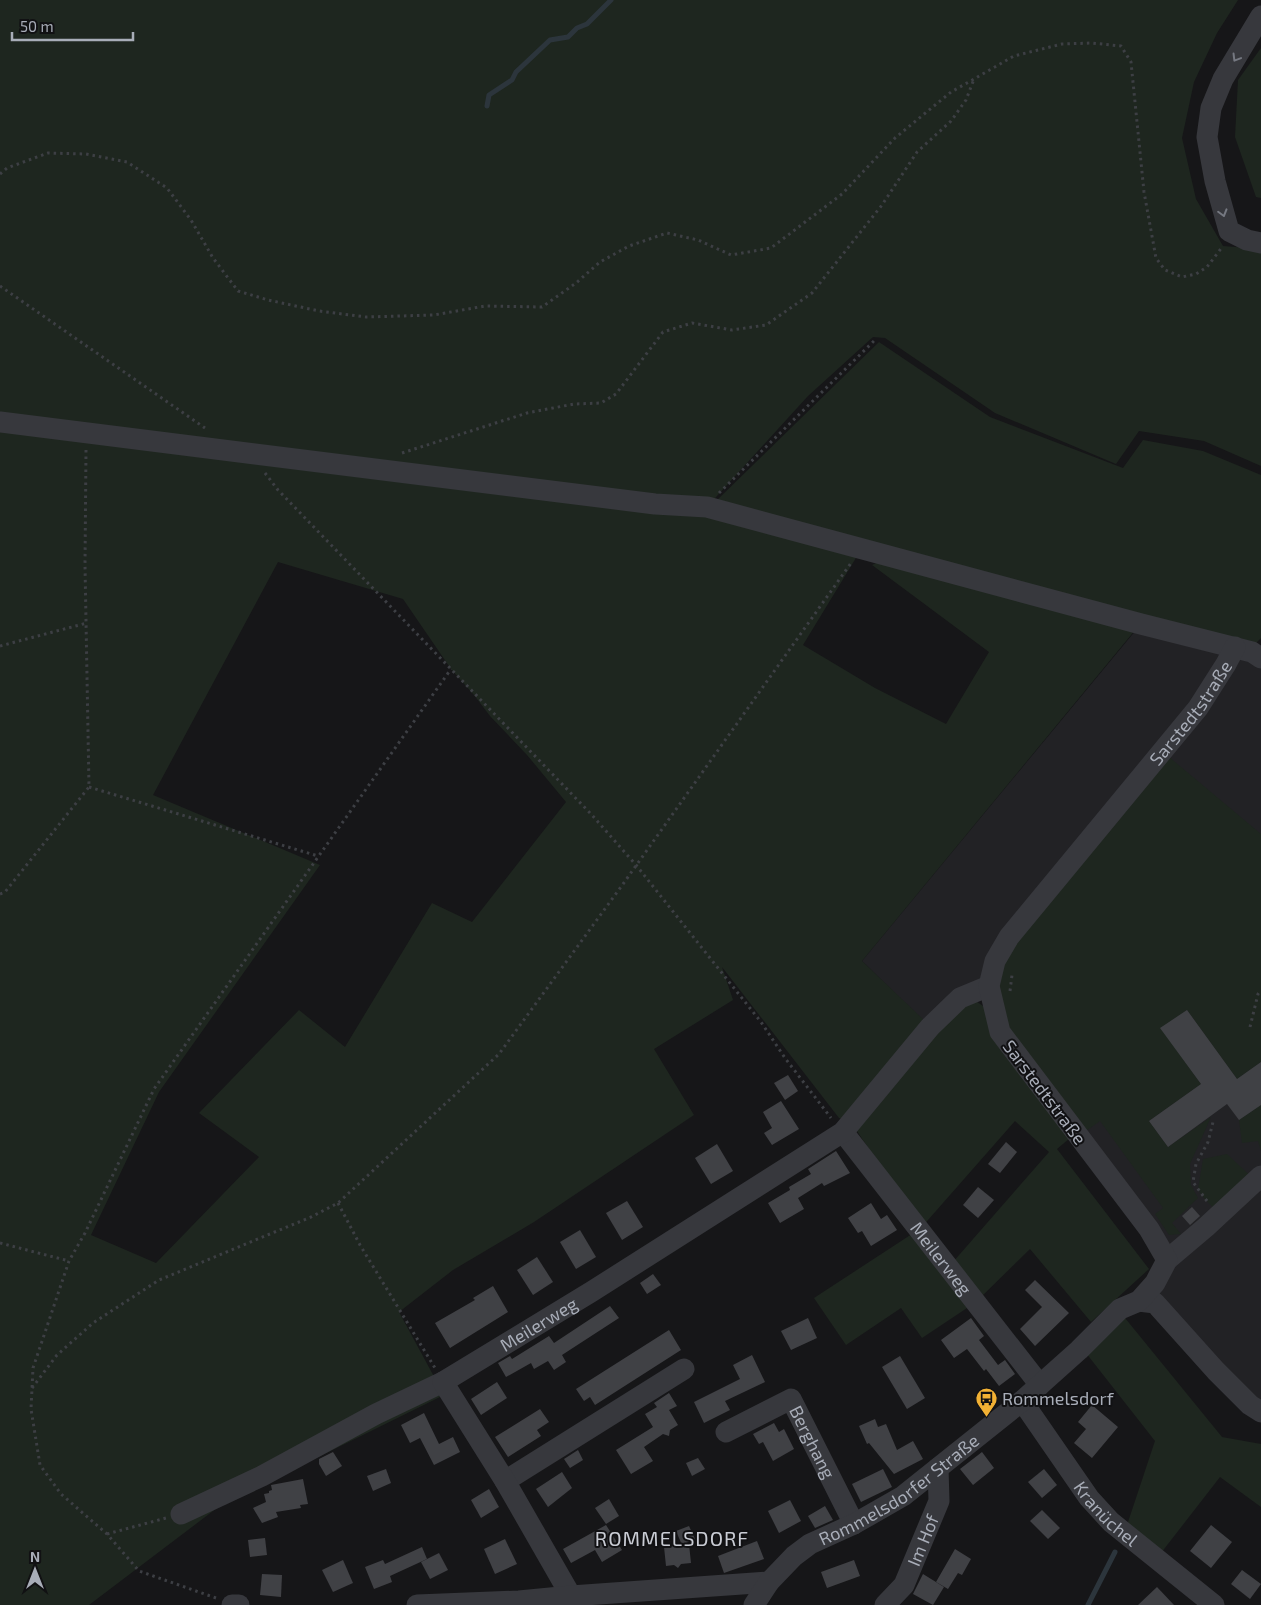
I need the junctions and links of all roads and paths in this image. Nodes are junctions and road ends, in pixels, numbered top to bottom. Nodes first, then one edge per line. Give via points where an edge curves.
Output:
1 (1261, 16) edge
2 (974, 79) junction
3 (0, 174) edge
4 (1228, 231) junction
5 (1261, 243) edge
6 (0, 286) edge
7 (876, 339) dead end
8 (0, 422) edge
9 (206, 429) dead end
10 (86, 433) junction
11 (376, 470) junction
12 (263, 471) dead end
13 (704, 507) junction
14 (862, 548) junction
15 (87, 623) junction
16 (0, 646) edge
17 (1235, 647) junction
18 (1261, 658) edge
19 (451, 669) junction
20 (89, 787) junction
21 (318, 856) junction
22 (636, 865) junction
23 (0, 894) edge
24 (1012, 970) dead end
25 (989, 986) junction
26 (1261, 990) edge
27 (1010, 993) dead end
28 (1250, 1027) dead end
29 (1212, 1122) dead end
30 (843, 1132) junction
31 (1261, 1176) edge
32 (338, 1203) junction
33 (1220, 1214) junction
34 (0, 1243) edge
35 (1167, 1260) junction
36 (69, 1261) junction
37 (1139, 1301) junction
38 (684, 1370) dead end
39 (443, 1382) junction
40 (1040, 1385) junction
41 (32, 1388) junction
42 (1022, 1401) junction
43 (1261, 1412) edge
44 (726, 1432) dead end
45 (938, 1468) junction
46 (505, 1482) junction
47 (181, 1514) joint
48 (854, 1524) junction
49 (107, 1534) junction
50 (769, 1582) junction
51 (571, 1596) junction
52 (520, 1603) edge
53 (233, 1605) edge
54 (239, 1605) edge
55 (417, 1605) edge
56 (754, 1605) edge
57 (885, 1605) edge
58 (1214, 1605) edge

1 -> 4 street via 1223,79 1211,108 1207,137
2 - 3 path via 951,92 895,138 842,194 771,248 731,255 698,240 667,233 629,246 600,262 542,307 485,306 434,316 366,317 268,300 238,291 167,188 127,162 86,154 48,153 7,168
2 - 4 path via 1014,56 1062,44 1122,46 1131,62 1144,192 1156,258 1165,270 1182,277 1196,274 1207,267 1223,246
2 - 11 path via 966,100 951,121 917,152 882,205 812,293 766,325 732,330 692,323 664,332 616,394 601,403 574,404 527,414 405,451
4 - 5 street
6 - 9 path
7 - 13 path
8 - 10 street
10 - 11 street
10 - 15 path
11 - 13 street via 654,504
12 - 19 path
13 - 14 street
14 - 17 street
14 - 22 path
15 - 16 path
15 - 20 path
17 - 18 street
17 - 25 street, Sarstedtstraße via 1198,708 1009,937 995,960
19 - 21 path
19 - 22 path
20 - 21 path
20 - 23 path via 5,892
21 - 36 path via 154,1089
22 - 30 path via 756,1015
22 - 32 path via 499,1054
24 - 27 path
25 - 30 street, Meilerweg via 960,998 930,1027
25 - 35 street, Sarstedtstraße via 1000,1032 1149,1228
26 - 28 path
29 - 33 path via 1208,1142 1196,1164 1193,1182
30 - 39 street, Meilerweg
30 - 40 street, Meilerweg
31 - 33 street
32 - 39 path
32 - 41 path via 159,1280 93,1322 57,1355
33 - 35 street
34 - 36 path
35 - 37 street via 1155,1283
36 - 41 path via 33,1368
37 - 40 street, Rommelsdorfer Straße via 1120,1309
37 - 43 street via 1155,1303 1250,1406
38 - 46 street
39 - 46 street
39 - 47 street, Meilerweg via 262,1476
40 - 42 street, Rommelsdorfer Straße
41 - 49 path via 31,1409 40,1464 61,1494
42 - 45 street, Rommelsdorfer Straße
42 - 58 street, Kranüchel via 1088,1498 1111,1522
44 - 48 street, Berghang via 791,1399
45 - 48 street, Rommelsdorfer Straße via 903,1496
45 - 57 street, Im Hof via 939,1501 904,1585
46 - 51 street
47 - 49 path
48 - 50 street, Rommelsdorfer Straße via 810,1544
49 - 53 path via 139,1571
50 - 51 street
50 - 56 street, Rommelsdorfer Straße
51 - 52 street
52 - 55 street
53 - 54 street

